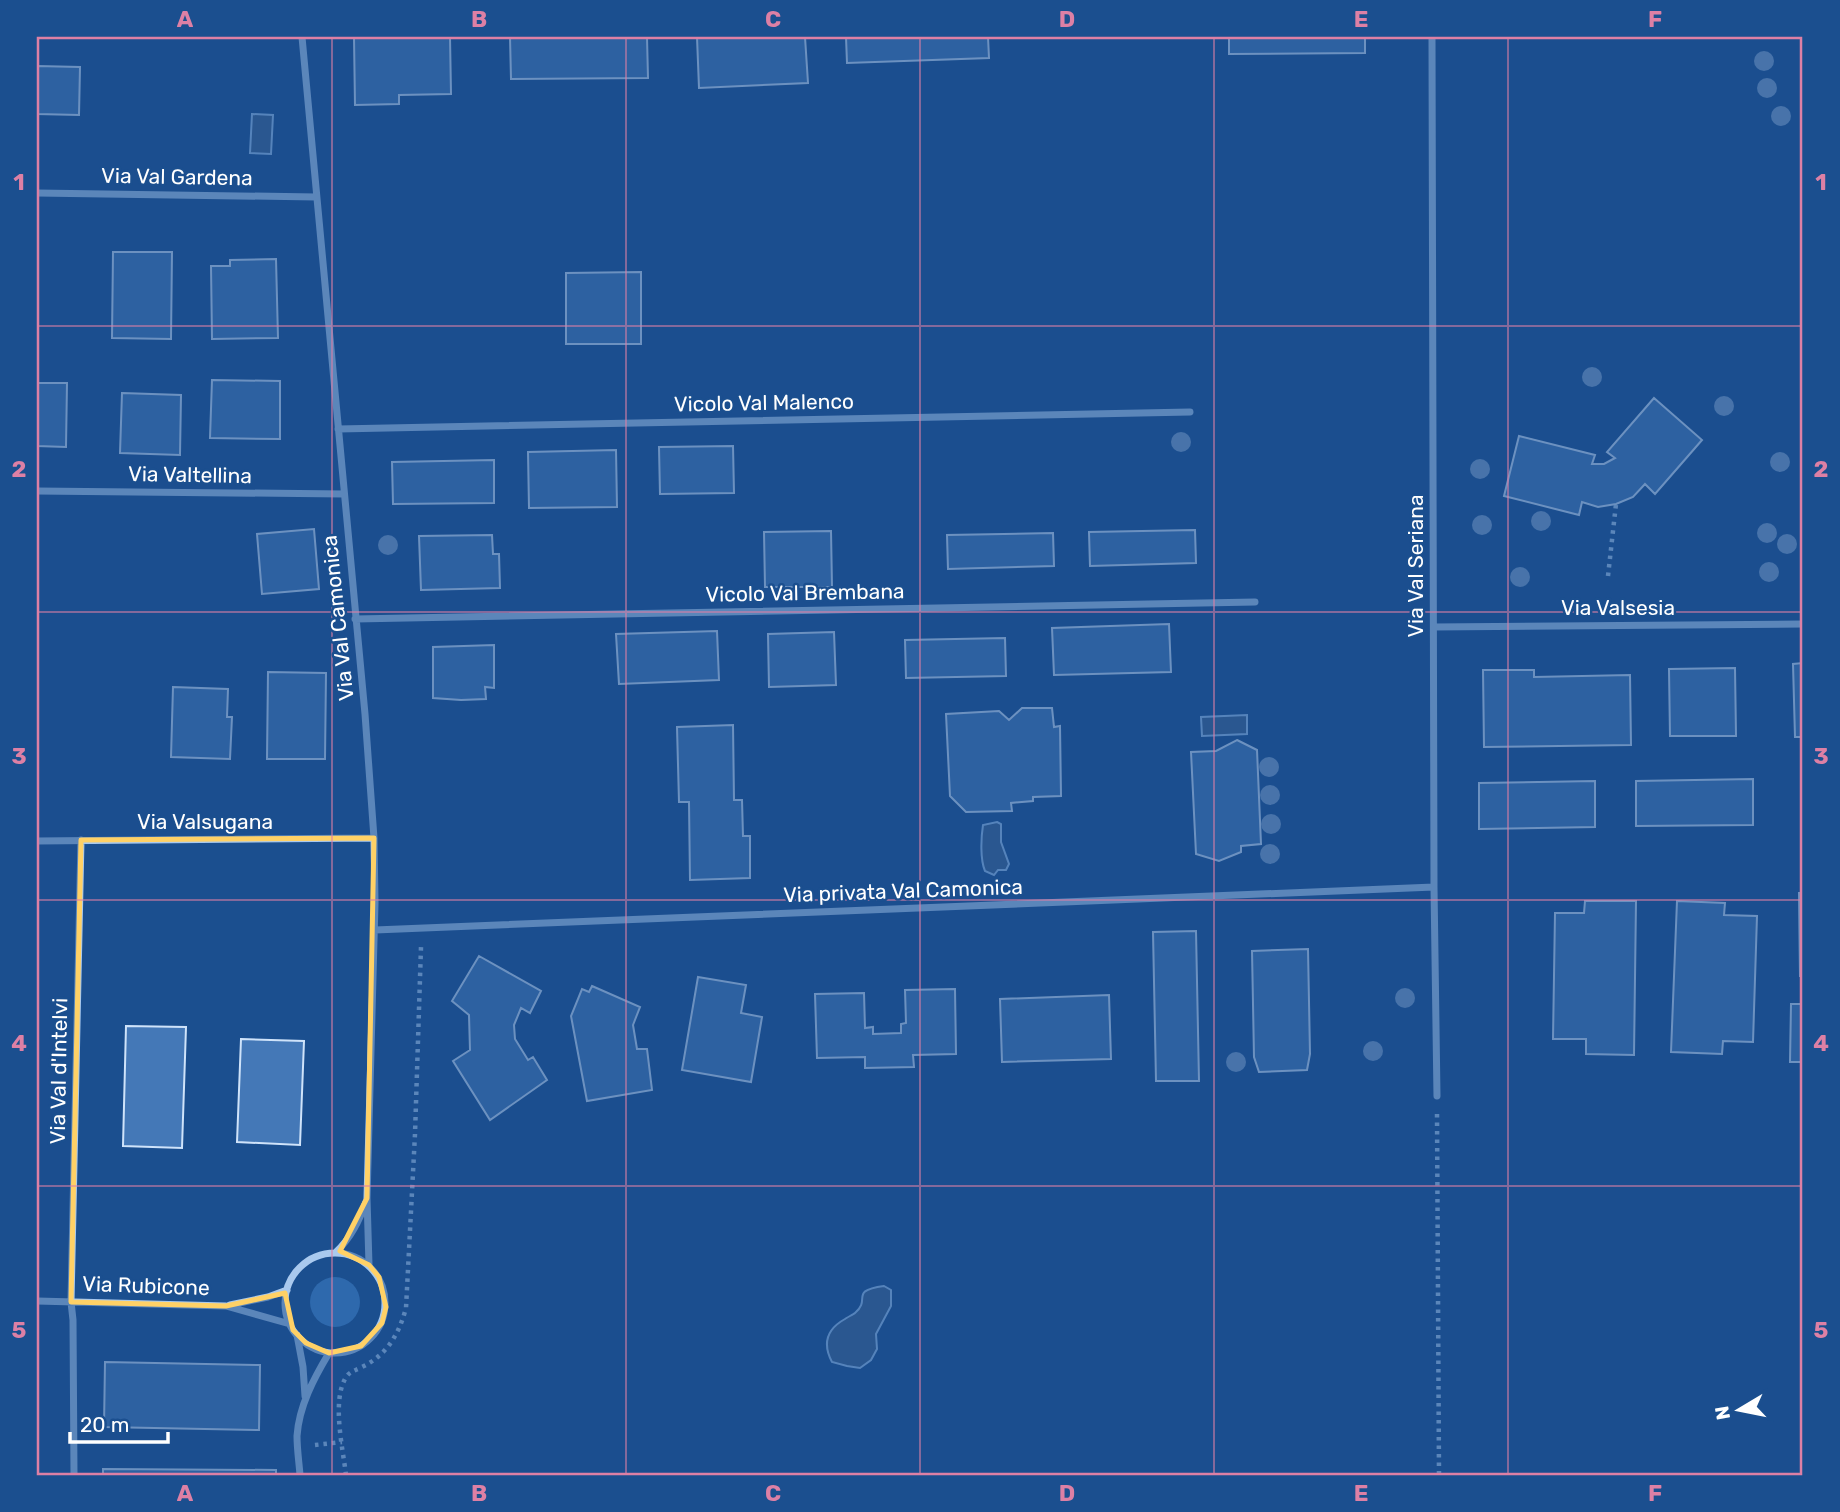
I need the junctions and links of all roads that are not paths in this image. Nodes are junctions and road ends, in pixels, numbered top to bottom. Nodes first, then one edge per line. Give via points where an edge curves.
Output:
1 (302, 37) edge
2 (1432, 37) edge
3 (37, 193) edge
4 (316, 197) junction
5 (1190, 412) dead end
6 (338, 429) junction
7 (37, 491) edge
8 (344, 494) junction
9 (1255, 602) dead end
10 (355, 619) junction
11 (1803, 624) edge
12 (1433, 627) junction
13 (374, 838) junction
14 (80, 840) junction
15 (37, 841) edge
16 (1434, 887) junction
17 (374, 930) junction
18 (1437, 1096) road end
19 (367, 1198) junction
20 (336, 1252) junction
21 (369, 1265) junction
22 (287, 1290) junction
23 (37, 1301) edge
24 (71, 1301) junction
25 (226, 1306) junction
26 (290, 1324) junction
27 (297, 1335) junction
28 (330, 1353) junction
29 (305, 1400) junction
30 (74, 1475) edge
31 (300, 1475) edge

1 - 4 street, Via Val Camonica
2 - 12 street, Via Val Seriana
3 - 4 street, Via Val Gardena
4 - 6 street, Via Val Camonica
5 - 6 street, Vicolo Val Malenco
6 - 8 street, Via Val Camonica
7 - 8 street, Via Valtellina
8 - 10 street, Via Val Camonica
9 - 10 street, Vicolo Val Brembana
10 - 13 street, Via Val Camonica
11 - 12 street, Via Valsesia
12 - 16 street, Via Val Seriana
13 - 14 street, Via Valsugana
13 - 17 street, Via Val Camonica
14 - 15 street, Via Valsugana
14 - 24 street, Via Val d'Intelvi
16 - 17 street, Via privata Val Camonica
16 - 18 street, Via Val Seriana
17 - 19 street, Via Val Camonica
19 - 20 street, Via Val Camonica via 359,1220
19 - 21 street, Via Val Camonica
20 - 21 street
20 - 22 street via 300,1267
21 - 28 street via 384,1292 382,1323 361,1346
22 - 25 street, Via Rubicone
22 - 26 street
23 - 24 street
24 - 25 street, Via Rubicone
24 - 30 street, Via Rubicone
25 - 26 street, Via Rubicone
26 - 27 street
27 - 28 street
27 - 29 street
28 - 29 street
29 - 31 street via 297,1435

